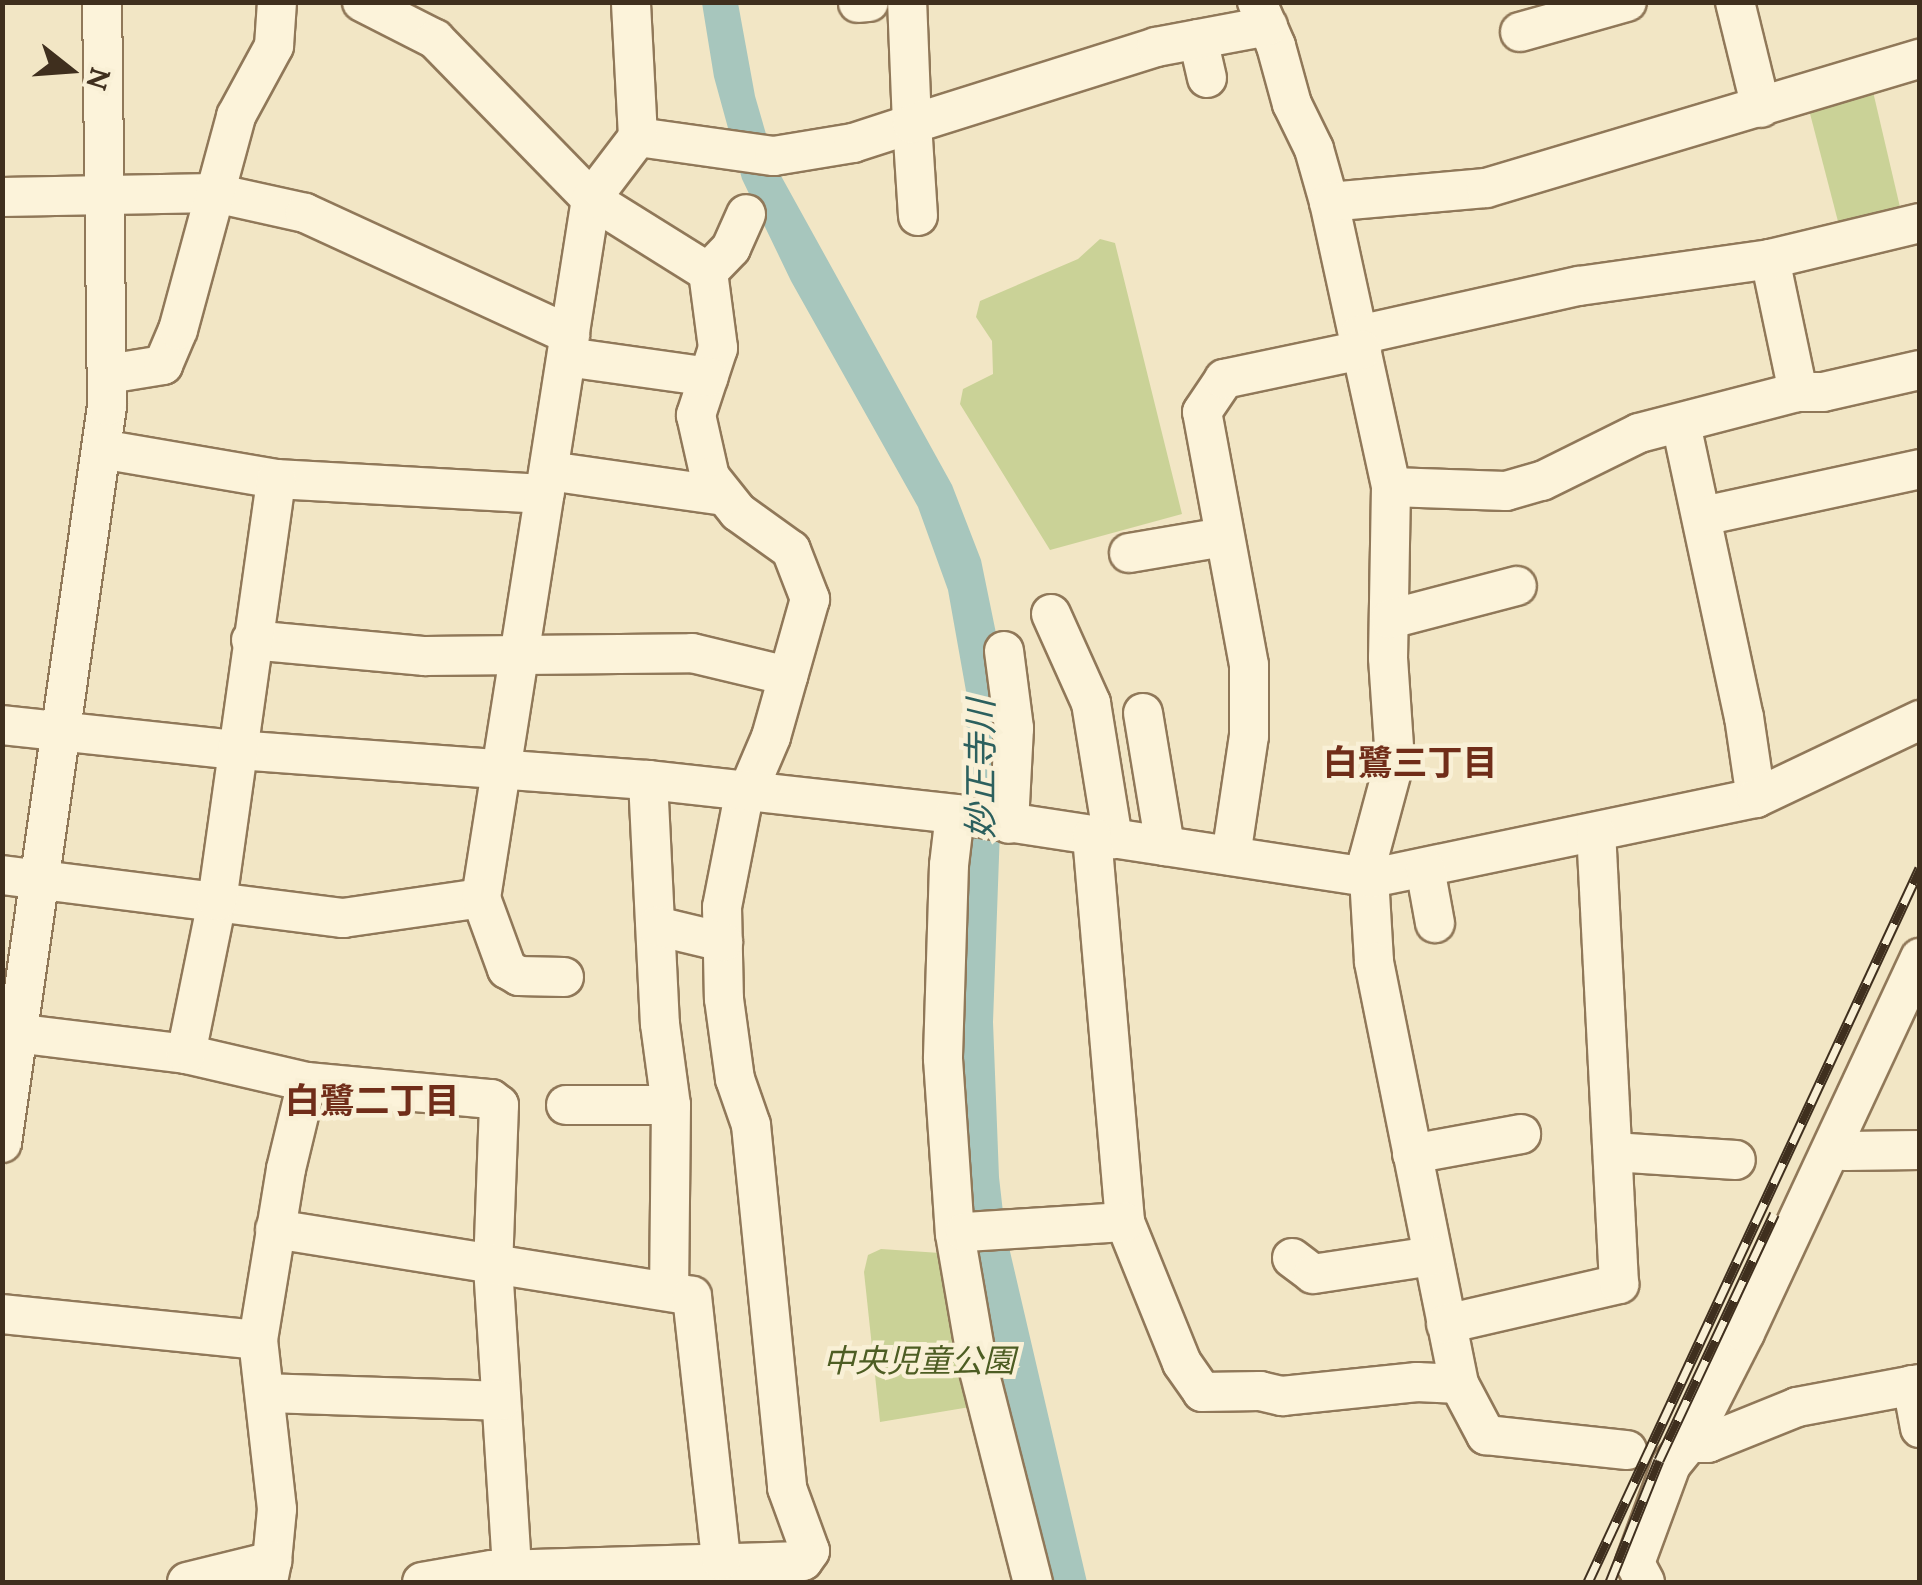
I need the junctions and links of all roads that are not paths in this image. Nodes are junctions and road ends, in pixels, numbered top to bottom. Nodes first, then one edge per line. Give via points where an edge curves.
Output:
1 (102, 2) edge
2 (276, 2) edge
3 (362, 2) edge
4 (631, 2) edge
5 (869, 2) edge
6 (907, 2) edge
7 (1627, 2) edge
8 (1735, 2) edge
9 (858, 3) edge
10 (1263, 14) edge
11 (1520, 32) dead end
12 (1198, 39) junction
13 (1920, 59) edge
14 (1207, 78) dead end
15 (1761, 108) junction
16 (912, 124) junction
17 (638, 137) junction
18 (215, 193) junction
19 (107, 196) junction
20 (2, 197) edge
21 (591, 199) junction
22 (1329, 202) junction
23 (746, 214) dead end
24 (918, 216) dead end
25 (1920, 223) edge
26 (1770, 259) junction
27 (708, 272) junction
28 (1360, 342) junction
29 (568, 346) junction
30 (1920, 370) edge
31 (108, 374) junction
32 (709, 377) junction
33 (1798, 392) junction
34 (1681, 424) junction
35 (101, 449) junction
36 (1920, 468) edge
37 (276, 478) junction
38 (547, 482) junction
39 (1390, 487) junction
40 (724, 496) junction
41 (1703, 516) junction
42 (1224, 537) junction
43 (1129, 553) dead end
44 (1517, 586) dead end
45 (1051, 614) dead end
46 (1390, 618) junction
47 (251, 640) junction
48 (1004, 651) dead end
49 (519, 656) junction
50 (788, 676) junction
51 (1144, 713) dead end
52 (1920, 720) edge
53 (2, 725) edge
54 (62, 730) junction
55 (237, 750) junction
56 (501, 770) junction
57 (648, 780) junction
58 (750, 791) junction
59 (1756, 798) junction
60 (959, 815) junction
61 (1005, 823) junction
62 (1596, 834) junction
63 (1103, 837) junction
64 (1166, 846) junction
65 (1232, 856) junction
66 (1425, 868) junction
67 (20, 877) edge
68 (1372, 878) junction
69 (481, 898) junction
70 (217, 901) junction
71 (1435, 923) dead end
72 (656, 926) junction
73 (723, 942) junction
74 (1920, 958) edge
75 (564, 976) dead end
76 (9, 1034) edge
77 (186, 1054) junction
78 (307, 1082) junction
79 (566, 1106) dead end
80 (671, 1106) junction
81 (1520, 1134) dead end
82 (2, 1143) edge
83 (1834, 1146) junction
84 (1920, 1150) edge
85 (1613, 1152) junction
86 (1412, 1154) junction
87 (1736, 1160) dead end
88 (1126, 1222) junction
89 (275, 1229) junction
90 (966, 1232) dead end
91 (1432, 1256) junction
92 (1292, 1258) dead end
93 (493, 1266) junction
94 (669, 1291) junction
95 (2, 1314) edge
96 (1446, 1324) junction
97 (258, 1340) junction
98 (1459, 1384) junction
99 (1916, 1385) edge
100 (265, 1394) junction
101 (501, 1401) junction
102 (1920, 1428) edge
103 (1690, 1443) junction
104 (1628, 1450) dead end
105 (721, 1560) junction
106 (270, 1572) edge
107 (778, 1572) edge
108 (509, 1576) edge
109 (186, 1582) edge
110 (422, 1582) edge
111 (1033, 1582) edge
112 (1645, 1582) edge

1 - 19 street
2 - 18 street via 274,46 236,116
3 - 21 street via 435,39
4 - 17 street
5 - 9 street
6 - 16 street
7 - 11 street
8 - 15 street
10 - 12 street
10 - 22 street
12 - 14 street
12 - 16 street
13 - 15 street
15 - 22 street via 1486,188
16 - 17 street via 853,143 774,156
16 - 24 street
17 - 21 street
18 - 19 street
18 - 29 street via 305,213
18 - 31 street via 163,365
19 - 20 street
19 - 31 street
21 - 27 street
21 - 29 street
22 - 28 street
23 - 27 street via 731,248
25 - 26 street
26 - 28 street via 1580,286
26 - 33 street
27 - 32 street via 718,348
28 - 39 street
28 - 42 street via 1224,380 1202,412
29 - 32 street
29 - 38 street
30 - 33 street
31 - 35 street
32 - 40 street via 696,415 710,477
33 - 34 street
34 - 39 street via 1639,434 1506,491 1446,476
34 - 41 street
35 - 37 street
35 - 54 street
36 - 41 street
37 - 38 street
37 - 47 street
38 - 40 street
38 - 49 street
39 - 46 street
40 - 50 street via 792,550 810,598
41 - 59 street
42 - 43 street
42 - 65 street via 1249,665 1249,736
44 - 46 street
45 - 63 street via 1091,703
46 - 68 street via 1395,760 1368,860
47 - 49 street via 425,656
47 - 55 street
48 - 61 street via 1014,728
49 - 50 street via 692,653
49 - 56 street
50 - 58 street
51 - 64 street
52 - 59 street
53 - 54 street
54 - 55 street
54 - 67 street
55 - 56 street
55 - 70 street
56 - 57 street
56 - 69 street
57 - 58 street
57 - 72 street
58 - 60 street
58 - 73 street via 722,907
59 - 62 street
60 - 61 street
60 - 111 street via 949,866 943,1059 954,1234 978,1367
61 - 63 street
62 - 66 street
62 - 85 street
63 - 64 street
63 - 88 street
64 - 65 street
65 - 68 street
66 - 68 street
66 - 71 street
67 - 70 street
67 - 76 street
68 - 86 street via 1374,962
69 - 70 street via 343,918
69 - 75 street via 507,969 519,976
70 - 77 street
72 - 73 street
72 - 80 street
73 - 107 street via 724,999 734,1079 750,1126 787,1488 810,1551
74 - 83 street
76 - 77 street
76 - 82 street
77 - 78 street
78 - 89 street
78 - 93 street via 491,1099 499,1105
79 - 80 street
80 - 94 street
81 - 86 street
83 - 84 street
83 - 103 street
85 - 87 street
85 - 96 street via 1619,1284
86 - 91 street
88 - 90 street
88 - 98 street via 1182,1363 1202,1392 1282,1396
89 - 93 street
89 - 97 street
91 - 92 street via 1313,1274
91 - 96 street
93 - 94 street
93 - 101 street
94 - 105 street via 692,1296
95 - 97 street
96 - 98 street
97 - 100 street
98 - 104 street via 1486,1434
99 - 102 street
99 - 103 street via 1797,1407 1708,1443
100 - 101 street
100 - 106 street via 277,1509
101 - 108 street
103 - 112 street via 1671,1465 1635,1563
105 - 107 street
105 - 108 street
106 - 109 street
108 - 110 street

